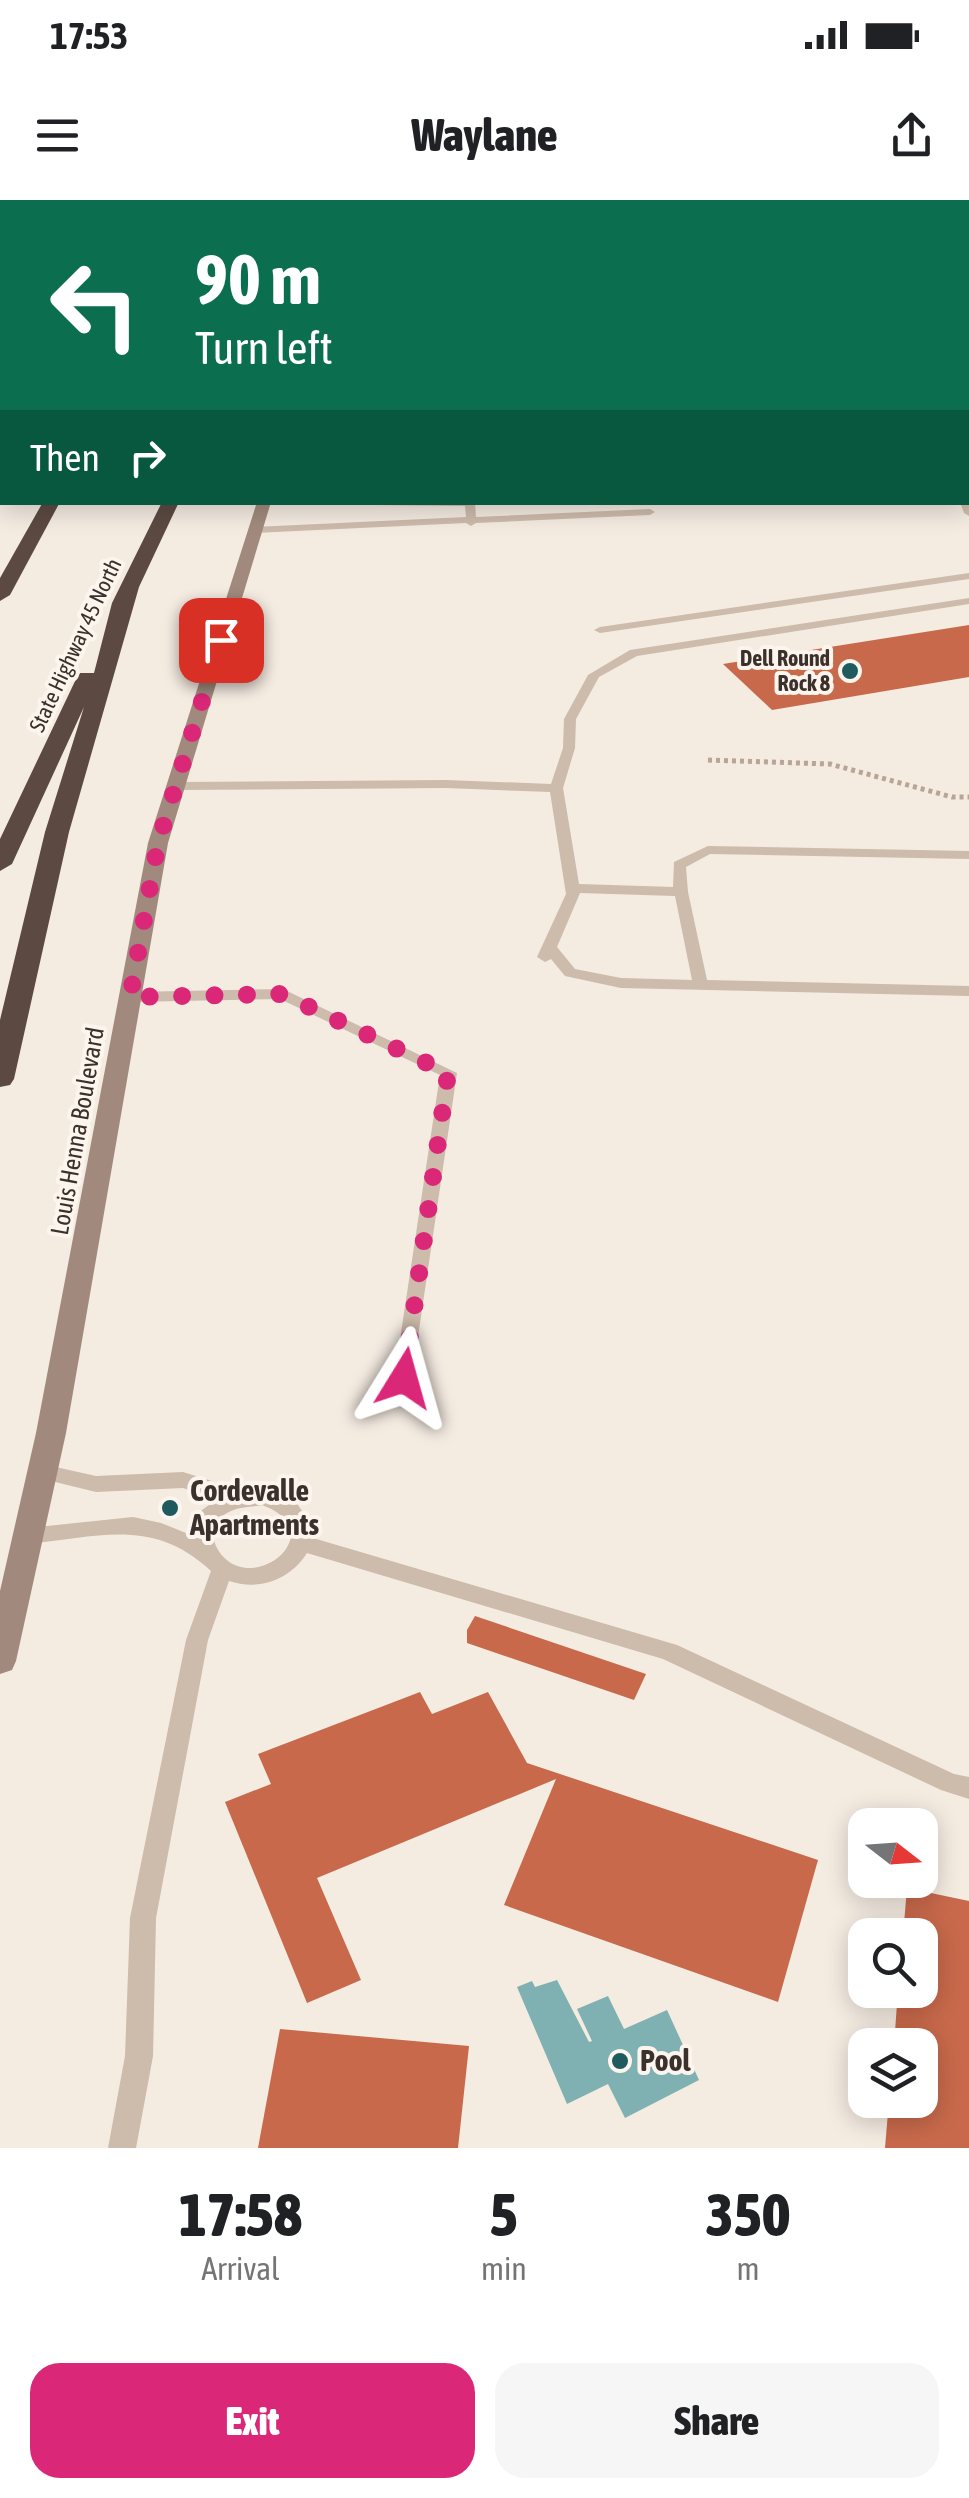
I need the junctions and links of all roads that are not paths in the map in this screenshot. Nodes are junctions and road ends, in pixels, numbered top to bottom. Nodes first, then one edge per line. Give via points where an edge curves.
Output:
1 (48, 505) edge
2 (48, 505) edge
3 (169, 505) edge
4 (263, 505) edge
5 (470, 505) edge
6 (650, 512) dead end
7 (471, 523) junction
8 (254, 530) junction
9 (0, 562) edge
10 (969, 576) edge
11 (130, 587) junction
12 (858, 594) junction
13 (0, 596) edge
14 (969, 601) edge
15 (878, 614) junction
16 (634, 652) junction
17 (178, 786) junction
18 (556, 788) junction
19 (969, 854) edge
20 (0, 864) edge
21 (572, 888) junction
22 (681, 892) junction
23 (701, 988) junction
24 (969, 991) edge
25 (130, 997) junction
26 (0, 1080) edge
27 (404, 1378) dead end
28 (42, 1472) junction
29 (241, 1498) junction
30 (28, 1536) junction
31 (302, 1543) junction
32 (201, 1549) junction
33 (222, 1571) junction
34 (0, 1661) edge
35 (969, 1788) edge
36 (122, 2148) edge

1 - 9 highway
2 - 13 highway
3 - 11 highway, State Highway 45 North
4 - 8 main road, Louis Henna Boulevard
5 - 7 lane
6 - 7 lane
7 - 8 lane
8 - 17 main road, Louis Henna Boulevard
10 - 12 lane
11 - 20 highway, State Highway 45 North
11 - 26 highway via 56,832
12 - 15 lane
12 - 16 lane via 600,630
14 - 15 lane
15 - 16 lane
16 - 18 lane via 594,675 580,694
17 - 18 lane
17 - 25 main road, Louis Henna Boulevard via 158,843
18 - 21 lane
19 - 22 lane via 708,850 678,865
21 - 22 lane
21 - 23 lane via 547,952 570,973
22 - 23 lane
23 - 24 lane
25 - 27 lane via 282,994 448,1073
25 - 28 main road, Louis Henna Boulevard
28 - 29 lane via 96,1484 183,1480
28 - 30 main road, Louis Henna Boulevard
29 - 31 lane via 282,1502 296,1512
29 - 32 lane via 208,1518
30 - 32 lane via 133,1525
30 - 34 main road, Louis Henna Boulevard
31 - 33 lane via 278,1569 240,1576
31 - 35 lane via 669,1652
32 - 33 lane
33 - 36 lane via 197,1640 144,1918 139,2056

